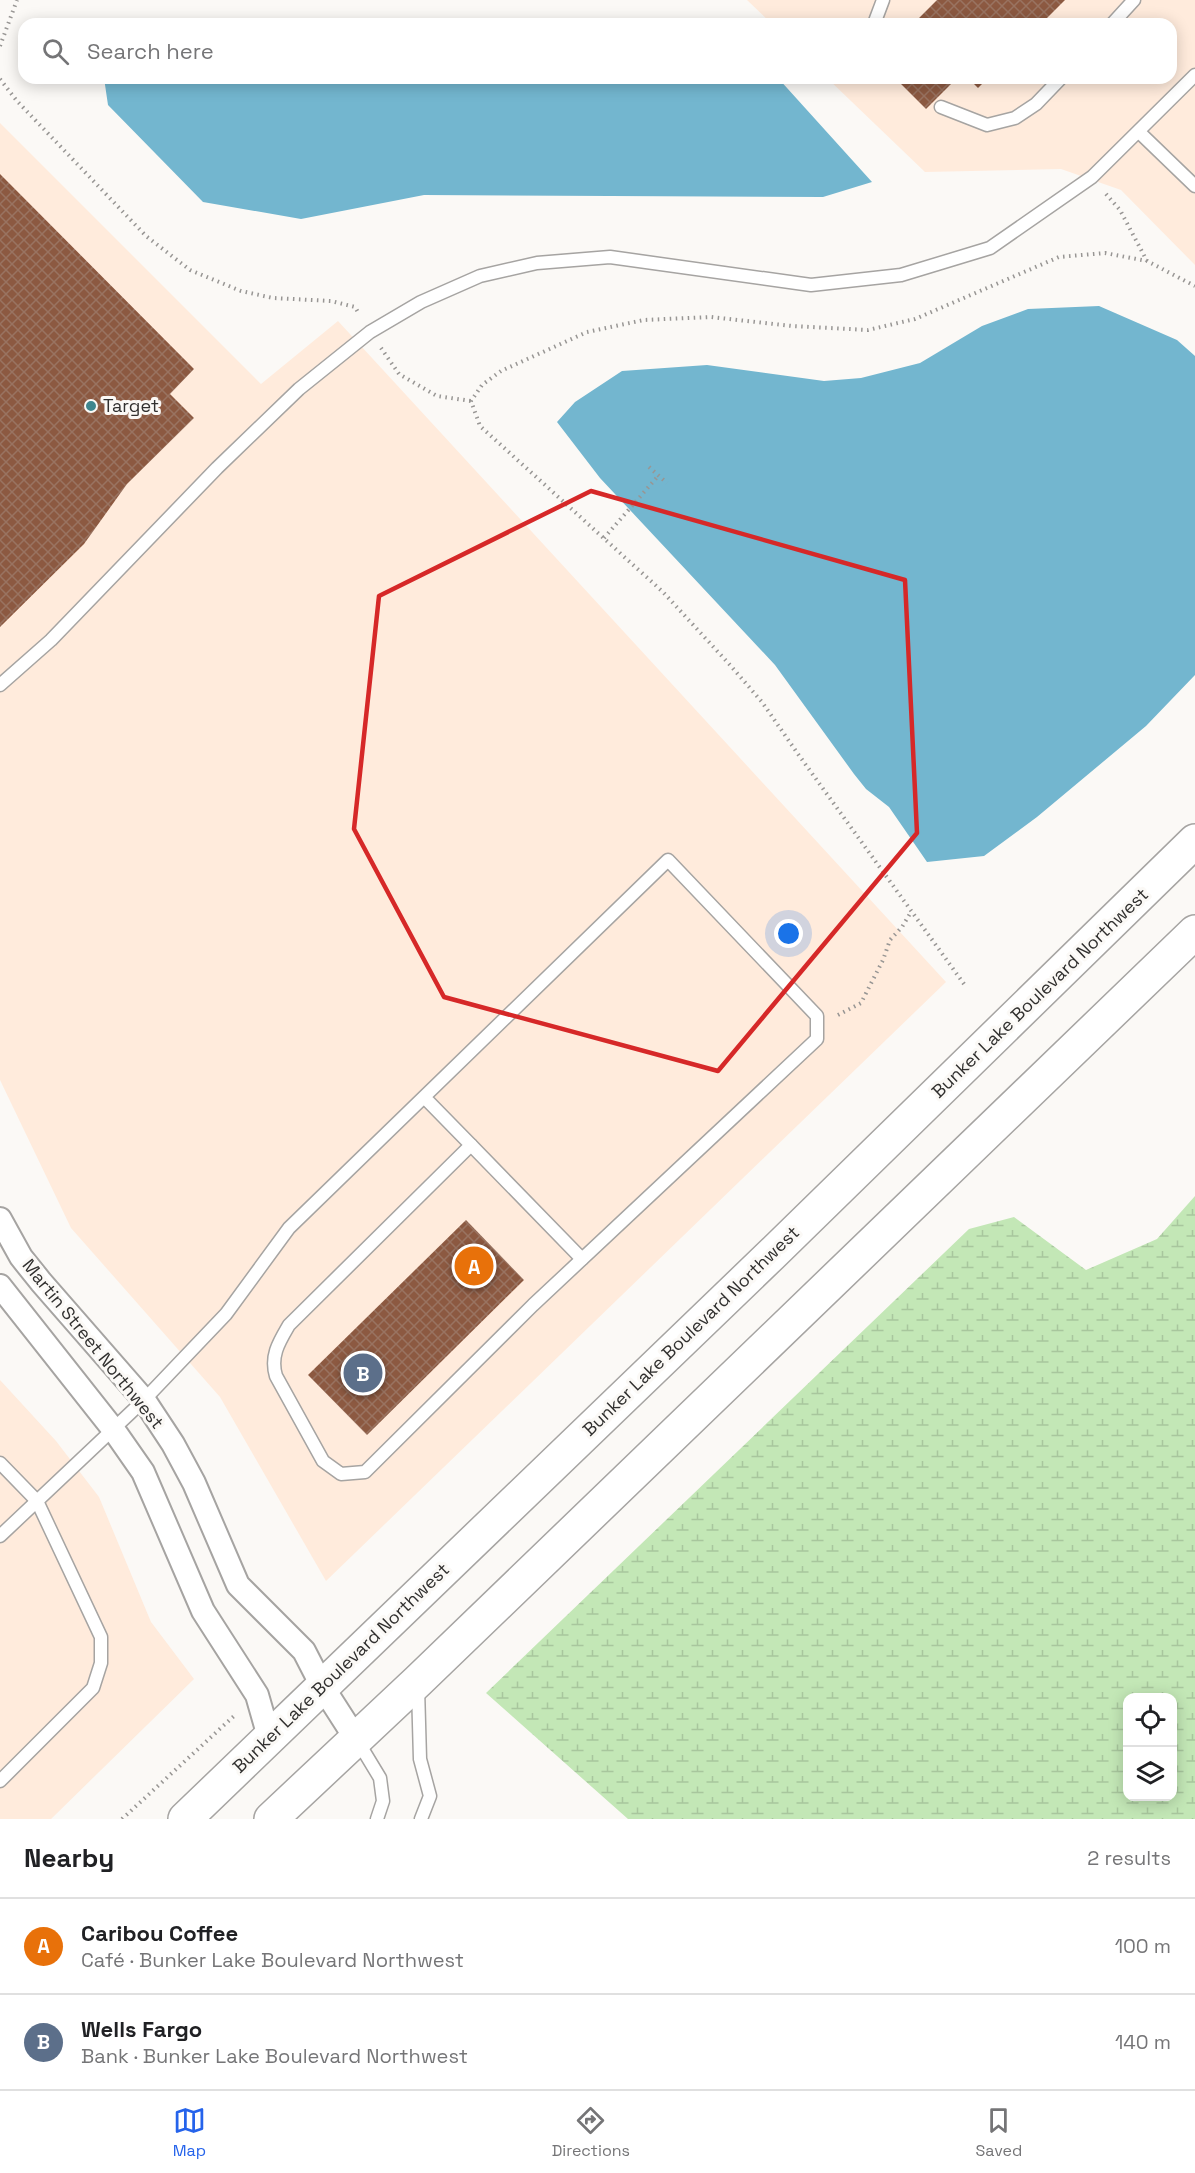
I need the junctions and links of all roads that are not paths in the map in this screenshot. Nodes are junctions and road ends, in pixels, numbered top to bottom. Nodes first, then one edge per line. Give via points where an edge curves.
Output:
1 (883, 0) edge
2 (1134, 0) edge
3 (876, 18) edge
4 (1118, 18) edge
5 (1195, 75) edge
6 (1056, 84) edge
7 (941, 107) dead end
8 (1139, 132) junction
9 (1195, 186) edge
10 (0, 685) edge
11 (1195, 841) edge
12 (1195, 932) edge
13 (424, 1097) junction
14 (471, 1145) junction
15 (0, 1219) edge
16 (582, 1259) junction
17 (0, 1286) edge
18 (144, 1400) junction
19 (113, 1429) junction
20 (0, 1462) edge
21 (37, 1501) junction
22 (0, 1536) edge
23 (418, 1681) junction
24 (322, 1686) junction
25 (269, 1737) junction
26 (356, 1739) junction
27 (0, 1781) edge
28 (184, 1819) edge
29 (271, 1819) edge
30 (377, 1819) edge
31 (421, 1819) edge

1 - 3 lane
2 - 4 lane
5 - 8 lane
6 - 7 lane via 1015,118 987,125
8 - 9 lane
8 - 10 lane via 1092,177 990,248 901,275 812,285 610,257 537,262 480,276 421,302 370,332 299,389 51,640
11 - 24 main road, Bunker Lake Boulevard Northwest
12 - 23 main road
13 - 14 lane
13 - 16 lane via 668,860 817,1016 818,1039
13 - 18 lane via 289,1228 226,1314
14 - 16 lane
14 - 16 lane via 289,1325 276,1348 272,1364 276,1376 323,1461 341,1474 365,1472
15 - 18 street, Martin Street Northwest via 21,1257
17 - 19 street, Martin Street Northwest
18 - 19 lane
18 - 24 street, Martin Street Northwest via 195,1483 238,1585 304,1651
19 - 21 lane
19 - 25 street, Martin Street Northwest via 143,1472 203,1611 258,1695
20 - 21 lane
21 - 22 lane
21 - 27 lane via 101,1637 101,1663 93,1688
23 - 26 main road
23 - 31 lane via 420,1759 429,1796
24 - 25 main road, Bunker Lake Boulevard Northwest
24 - 26 street, Martin Street Northwest
25 - 28 main road, Bunker Lake Boulevard Northwest
26 - 29 main road
26 - 30 lane via 380,1778 384,1801

